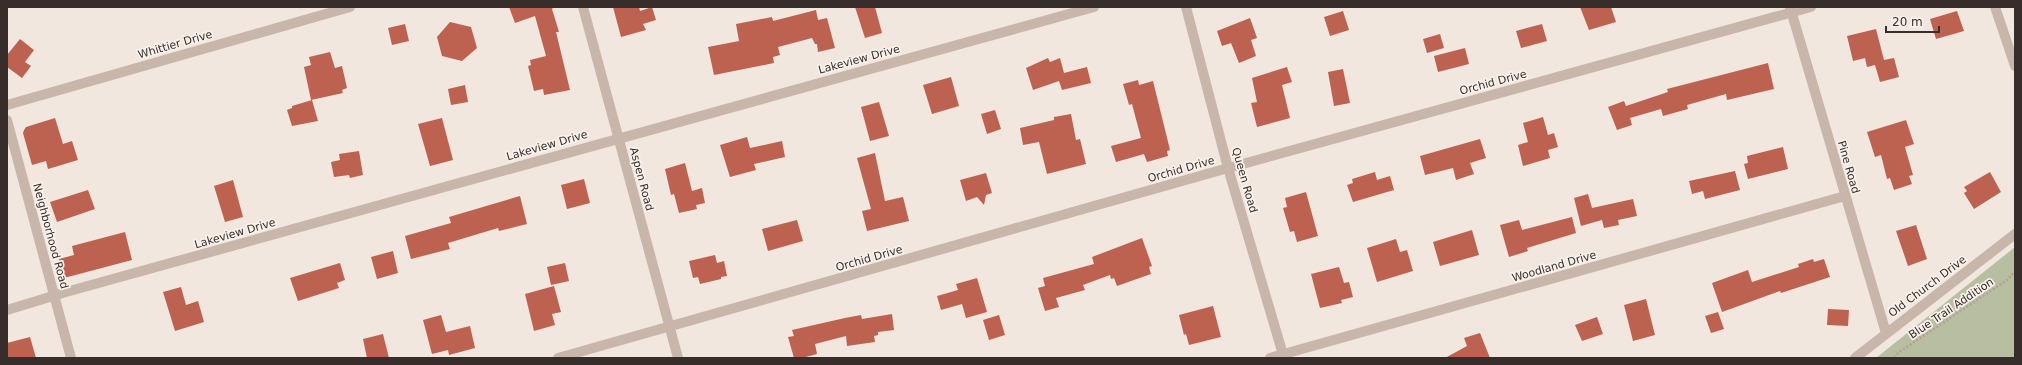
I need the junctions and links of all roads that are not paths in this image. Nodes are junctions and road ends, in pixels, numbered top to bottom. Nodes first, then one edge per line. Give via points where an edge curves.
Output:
1 (350, 7) edge
2 (583, 7) edge
3 (1094, 7) edge
4 (1186, 7) edge
5 (1811, 7) edge
6 (1995, 7) edge
7 (1791, 10) edge
8 (2015, 66) edge
9 (7, 104) edge
10 (7, 120) edge
11 (618, 138) junction
12 (1228, 168) junction
13 (1845, 196) junction
14 (2015, 234) edge
15 (54, 295) junction
16 (7, 310) edge
17 (670, 327) junction
18 (1886, 333) junction
19 (1283, 356) edge
20 (71, 358) edge
21 (558, 358) edge
22 (678, 358) edge
23 (1270, 358) edge
24 (1855, 358) edge

1 - 9 street, Whittier Drive
2 - 11 street, Aspen Road
3 - 11 street, Lakeview Drive
4 - 12 street, Queen Road
5 - 7 street, Orchid Drive
6 - 8 street
7 - 12 street, Orchid Drive
7 - 13 street, Pine Road
10 - 15 street, Neighborhood Road
11 - 15 street, Lakeview Drive
11 - 17 street, Aspen Road
12 - 17 street, Orchid Drive
12 - 19 street, Queen Road
13 - 18 street, Pine Road
13 - 19 street, Woodland Drive
14 - 18 street, Old Church Drive
15 - 16 street, Lakeview Drive
15 - 20 street, Neighborhood Road
17 - 21 street, Orchid Drive
17 - 22 street, Aspen Road
18 - 24 street, Old Church Drive
19 - 23 street, Woodland Drive

